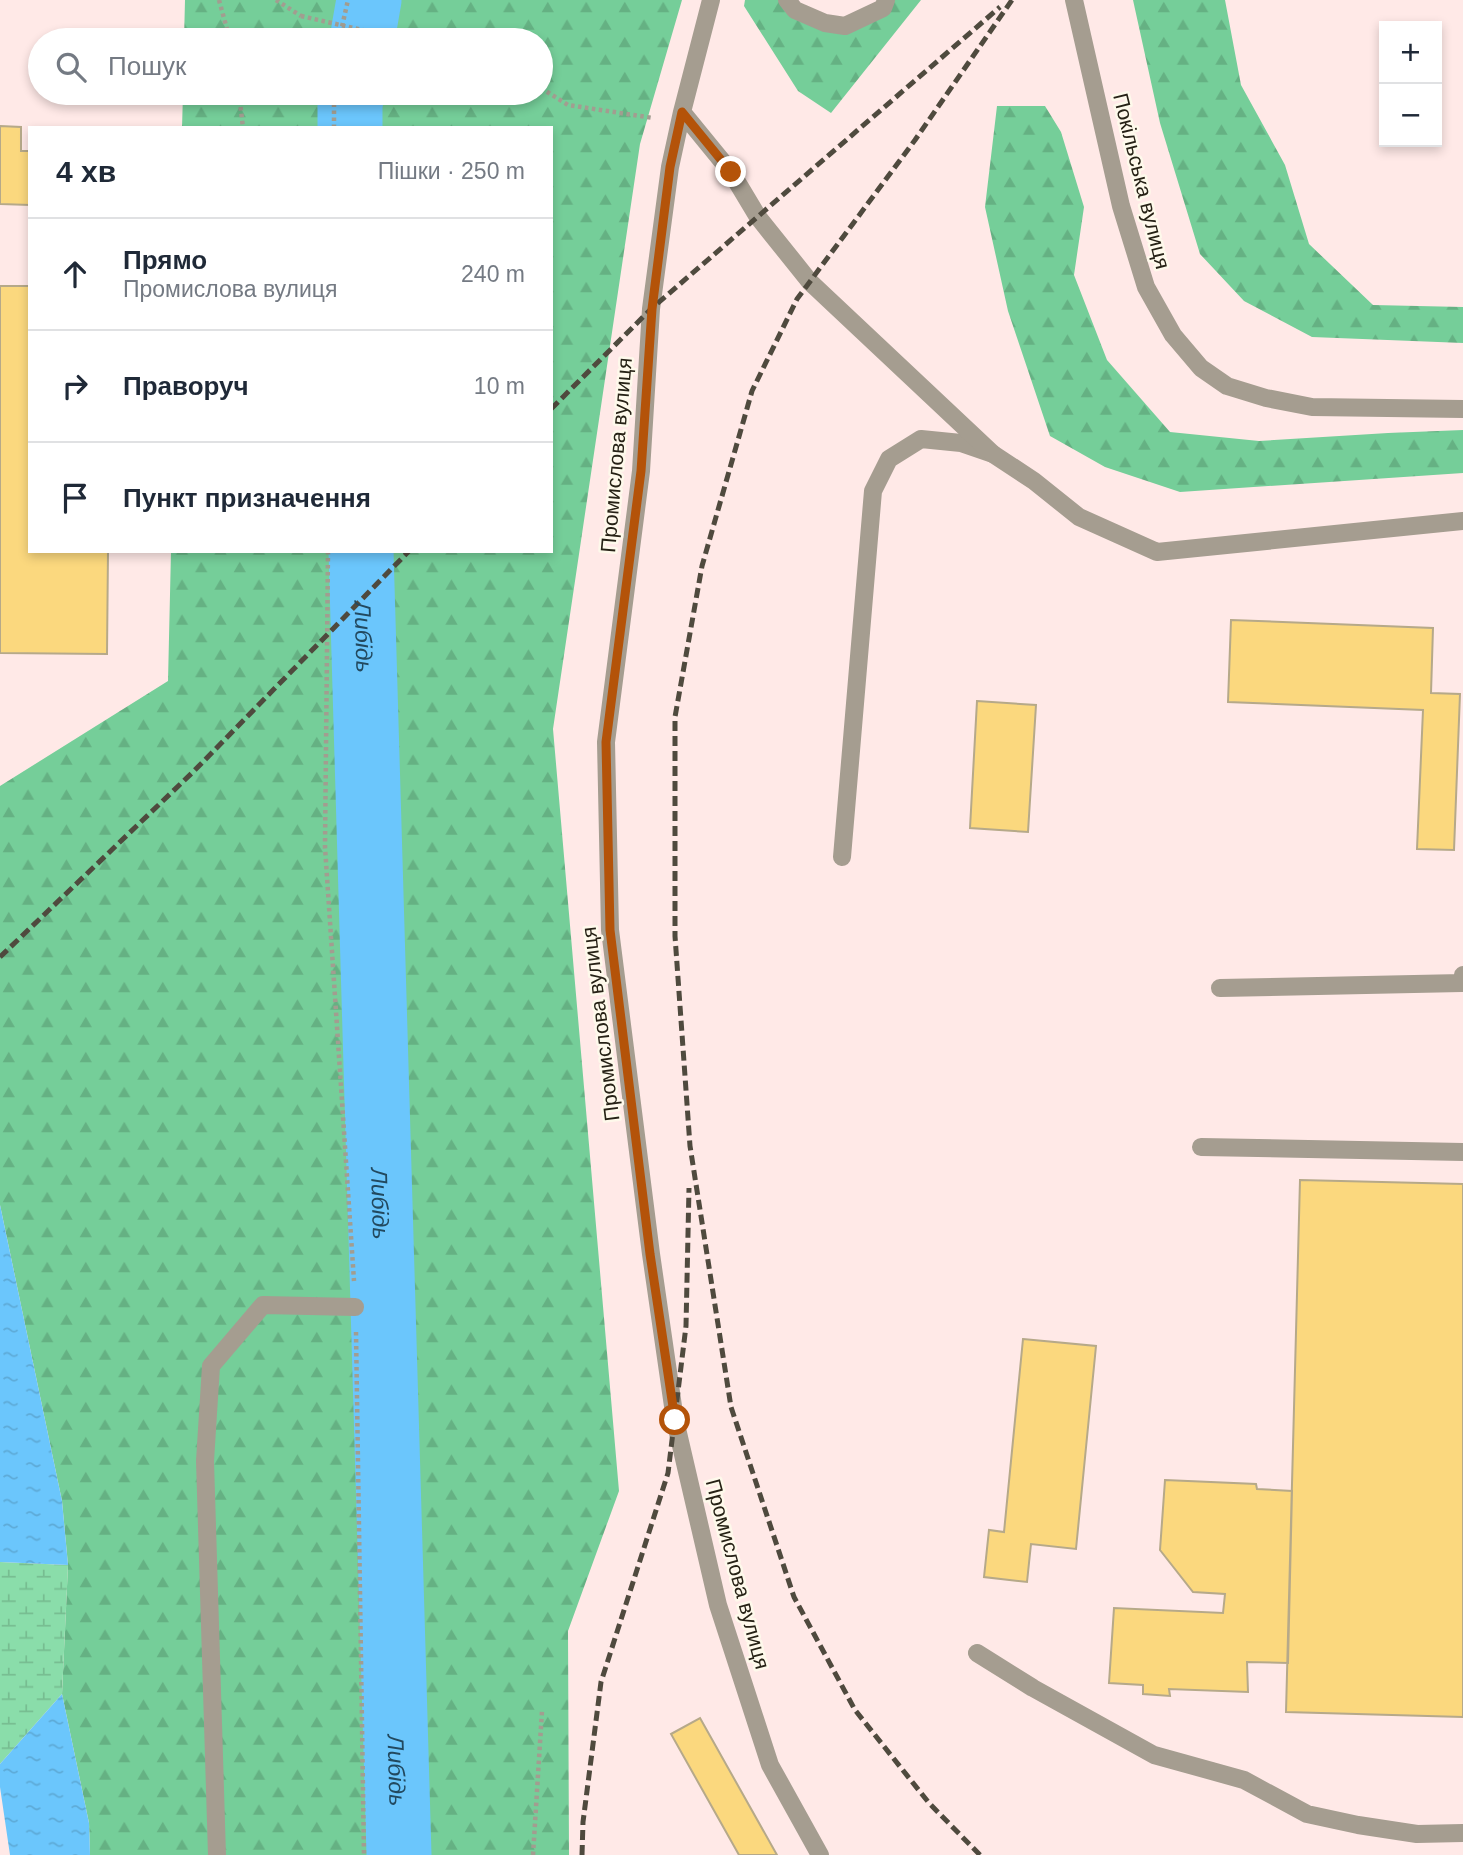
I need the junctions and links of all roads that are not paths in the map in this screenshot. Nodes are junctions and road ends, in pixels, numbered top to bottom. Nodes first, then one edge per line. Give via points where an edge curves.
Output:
1 (711, 0) edge
2 (787, 0) edge
3 (886, 0) edge
4 (1076, 7) edge
5 (681, 117) junction
6 (1463, 408) edge
7 (993, 454) junction
8 (1463, 521) edge
9 (842, 857) dead end
10 (1463, 975) edge
11 (1220, 988) dead end
12 (1201, 1147) dead end
13 (1463, 1152) edge
14 (355, 1307) road end
15 (977, 1653) dead end
16 (1463, 1833) edge
17 (217, 1855) edge
18 (820, 1855) edge

1 - 5 street, Промислова вулиця
2 - 3 street via 795,10 845,26 883,8
4 - 6 street, Покільська вулиця via 1121,206 1146,287 1174,335 1201,368 1227,386 1312,407
5 - 7 street via 731,172 758,217 810,282
5 - 18 street, Промислова вулиця via 652,309 641,471 606,742 610,930 675,1420 718,1605 770,1765
7 - 8 street via 1079,517 1157,552
7 - 9 street via 961,443 921,439 890,460 873,491
10 - 11 street via 1462,983
12 - 13 street
14 - 17 street via 262,1305 211,1366 205,1461
15 - 16 street via 1154,1755 1244,1780 1307,1814 1417,1834

